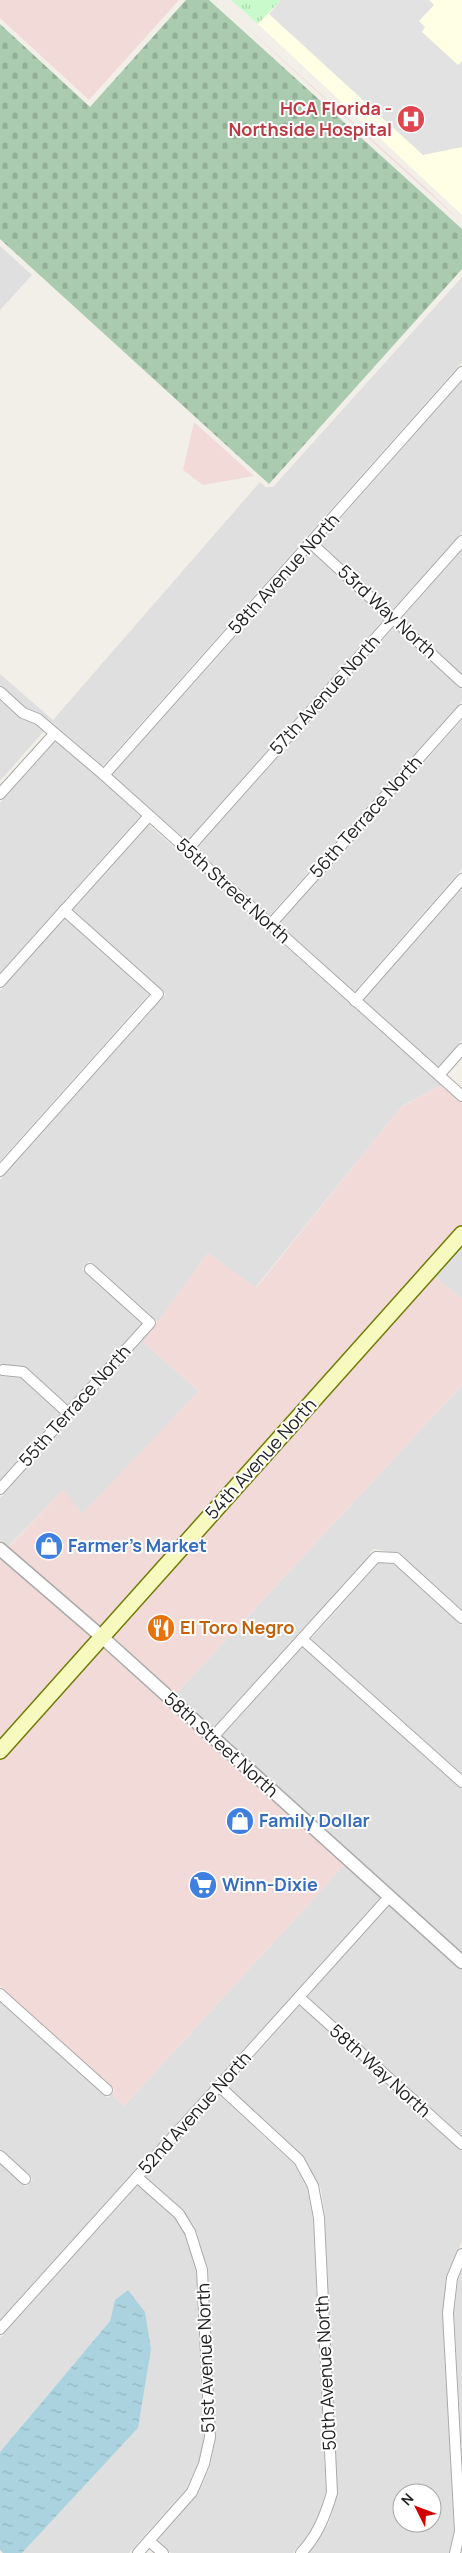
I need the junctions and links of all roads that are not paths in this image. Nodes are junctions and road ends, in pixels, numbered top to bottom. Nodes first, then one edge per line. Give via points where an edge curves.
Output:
1 (462, 372) edge
2 (462, 541) edge
3 (311, 543) junction
4 (394, 618) junction
5 (462, 682) edge
6 (0, 692) edge
7 (462, 710) edge
8 (54, 734) junction
9 (104, 774) junction
10 (0, 794) edge
11 (148, 817) junction
12 (188, 849) junction
13 (462, 879) edge
14 (64, 910) junction
15 (271, 924) junction
16 (0, 982) edge
17 (355, 1001) junction
18 (462, 1049) edge
19 (439, 1075) junction
20 (462, 1096) edge
21 (0, 1171) edge
22 (462, 1234) edge
23 (90, 1269) dead end
24 (3, 1370) dead end
25 (68, 1413) junction
26 (0, 1489) edge
27 (0, 1549) edge
28 (462, 1618) edge
29 (102, 1637) junction
30 (302, 1639) junction
31 (212, 1737) junction
32 (0, 1751) edge
33 (462, 1782) edge
34 (389, 1897) junction
35 (462, 1962) edge
36 (0, 1994) edge
37 (299, 1997) junction
38 (218, 2086) junction
39 (107, 2090) dead end
40 (462, 2144) edge
41 (0, 2156) edge
42 (137, 2177) junction
43 (25, 2179) dead end
44 (462, 2254) edge
45 (0, 2329) edge
46 (149, 2541) junction
47 (138, 2553) edge
48 (163, 2553) edge
49 (301, 2553) edge
50 (455, 2553) edge

1 - 3 street, 58th Avenue North
2 - 4 street, 57th Avenue North
3 - 4 street, 53rd Way North
3 - 9 street, 58th Avenue North
4 - 5 street, 53rd Way North
4 - 12 street, 57th Avenue North
6 - 8 street, 55th Street North
7 - 15 street, 56th Terrace North
8 - 9 street, 55th Street North
8 - 10 street
9 - 11 street, 55th Street North
11 - 12 street, 55th Street North
11 - 14 street
12 - 15 street, 55th Street North
13 - 17 street
14 - 16 street
14 - 21 street via 158,994
15 - 17 street, 55th Street North
17 - 19 street, 55th Street North
18 - 19 street
19 - 20 street, 55th Street North
22 - 29 main road, 54th Avenue North
23 - 25 street, 55th Terrace North via 150,1323
24 - 25 street via 23,1372
25 - 26 street, 55th Terrace North
27 - 29 street, 58th Street North
28 - 30 street via 396,1558 376,1557
29 - 31 street, 58th Street North
29 - 32 main road, 54th Avenue North
30 - 31 street
30 - 33 street
31 - 34 street, 58th Street North
34 - 35 street, 58th Street North
34 - 37 street, 52nd Avenue North
36 - 39 street
37 - 38 street, 52nd Avenue North
37 - 40 street, 58th Way North
38 - 42 street, 52nd Avenue North
38 - 49 street, 50th Avenue North via 299,2160 313,2186 319,2218 332,2493 324,2521
41 - 43 street
42 - 45 street, 52nd Avenue North
42 - 46 street, 51st Avenue North via 179,2214 190,2232 202,2270 210,2437 204,2464 192,2492
44 - 50 street via 452,2278 448,2313 460,2531
46 - 47 street, 51st Avenue North
46 - 48 street

